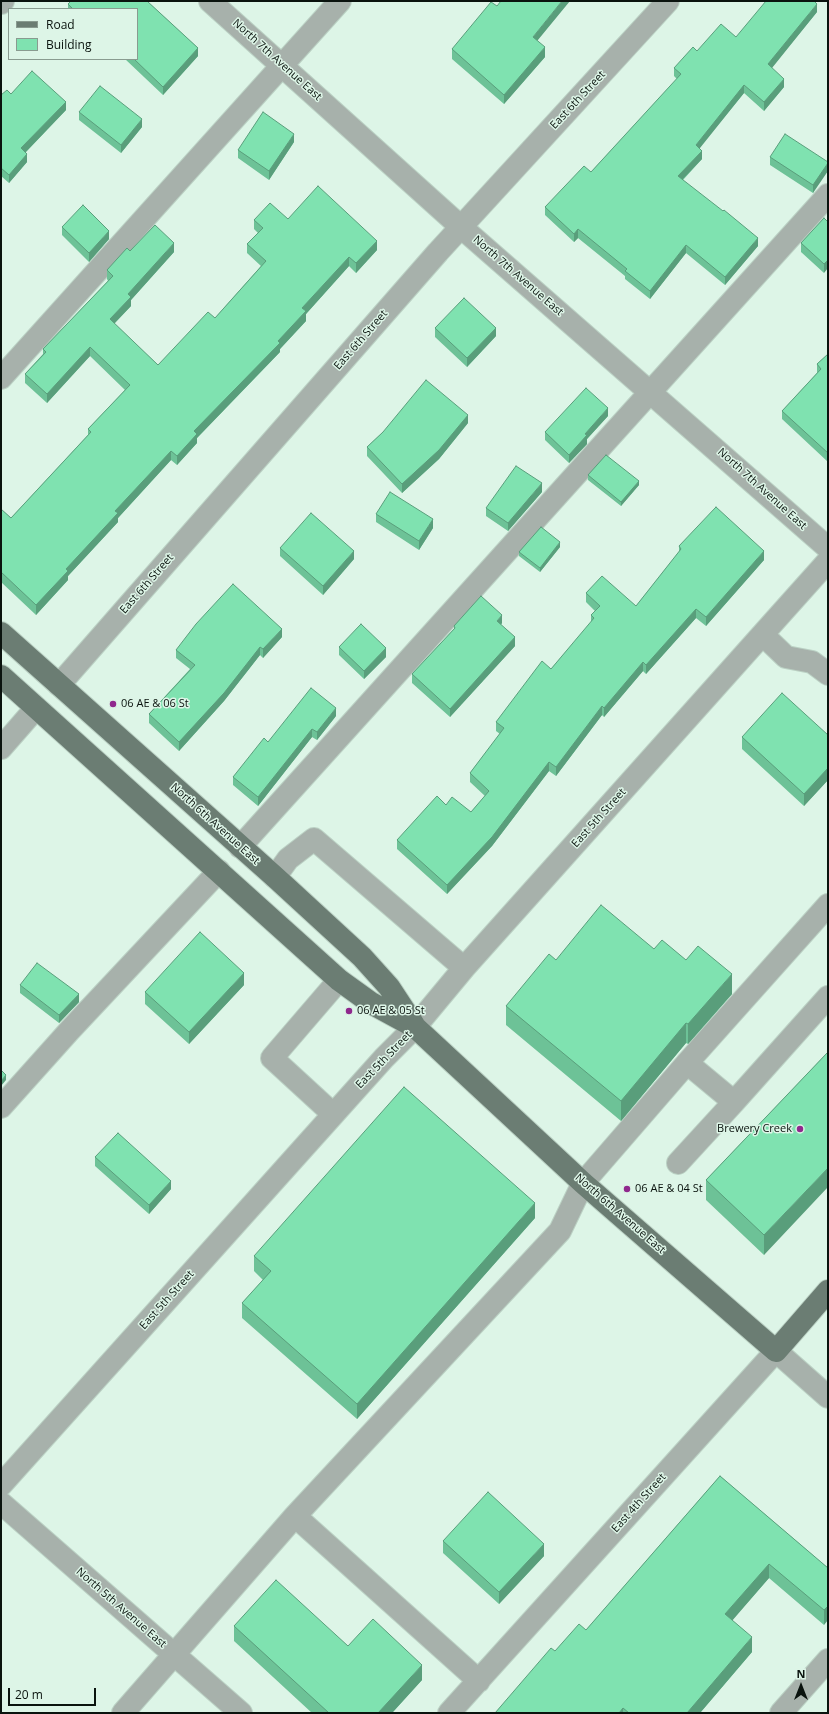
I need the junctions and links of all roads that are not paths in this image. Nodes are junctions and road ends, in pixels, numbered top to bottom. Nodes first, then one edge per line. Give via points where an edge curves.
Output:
1 (210, 1) edge
2 (340, 1) edge
3 (668, 1) edge
4 (282, 64) junction
5 (828, 195) edge
6 (462, 227) junction
7 (1, 378) edge
8 (651, 392) junction
9 (828, 548) edge
10 (828, 561) edge
11 (1, 633) edge
12 (763, 635) junction
13 (828, 674) edge
14 (1, 676) edge
15 (58, 685) junction
16 (36, 708) junction
17 (1, 748) edge
18 (240, 847) junction
19 (220, 871) junction
20 (275, 877) junction
21 (828, 905) edge
22 (464, 968) junction
23 (340, 980) junction
24 (828, 997) edge
25 (415, 1027) junction
26 (687, 1063) junction
27 (734, 1102) junction
28 (1, 1107) edge
29 (333, 1114) junction
30 (678, 1163) dead end
31 (584, 1183) junction
32 (828, 1292) edge
33 (776, 1351) junction
34 (828, 1397) edge
35 (1, 1485) edge
36 (1, 1503) edge
37 (295, 1516) junction
38 (175, 1655) junction
39 (828, 1660) edge
40 (479, 1680) junction
41 (123, 1713) edge
42 (241, 1713) edge
43 (449, 1713) edge
44 (781, 1713) edge

1 - 4 street, North 7th Avenue East
2 - 4 street
3 - 6 street, East 6th Street
4 - 6 street, North 7th Avenue East
4 - 7 street
5 - 8 street
6 - 8 street, North 7th Avenue East
6 - 15 street, East 6th Street
8 - 9 street, North 7th Avenue East
8 - 18 street
10 - 12 street, East 5th Street
11 - 15 main road, North 6th Avenue East
12 - 13 street via 786,657 812,662
12 - 22 street, East 5th Street
14 - 16 main road, North 6th Avenue East
15 - 18 main road, North 6th Avenue East
16 - 17 street
16 - 19 main road, North 6th Avenue East
18 - 20 main road, North 6th Avenue East
19 - 23 main road, North 6th Avenue East
19 - 28 street
20 - 22 street via 288,859 314,839
20 - 25 main road, North 6th Avenue East via 362,957 388,987
21 - 26 street
22 - 25 street, East 5th Street
23 - 25 main road, North 6th Avenue East via 371,1003
23 - 29 street via 272,1058
24 - 27 street
25 - 29 street, East 5th Street
25 - 31 main road, North 6th Avenue East
26 - 27 street
26 - 31 street
27 - 30 street
29 - 35 street, East 5th Street
31 - 33 main road, North 6th Avenue East
31 - 37 street via 560,1231
32 - 33 main road, East 4th Street
33 - 34 street, North 6th Avenue East
33 - 40 street, East 4th Street
36 - 38 street, North 5th Avenue East
37 - 38 street
37 - 40 street
38 - 41 street
38 - 42 street, North 5th Avenue East
39 - 44 street
40 - 43 street, East 4th Street

